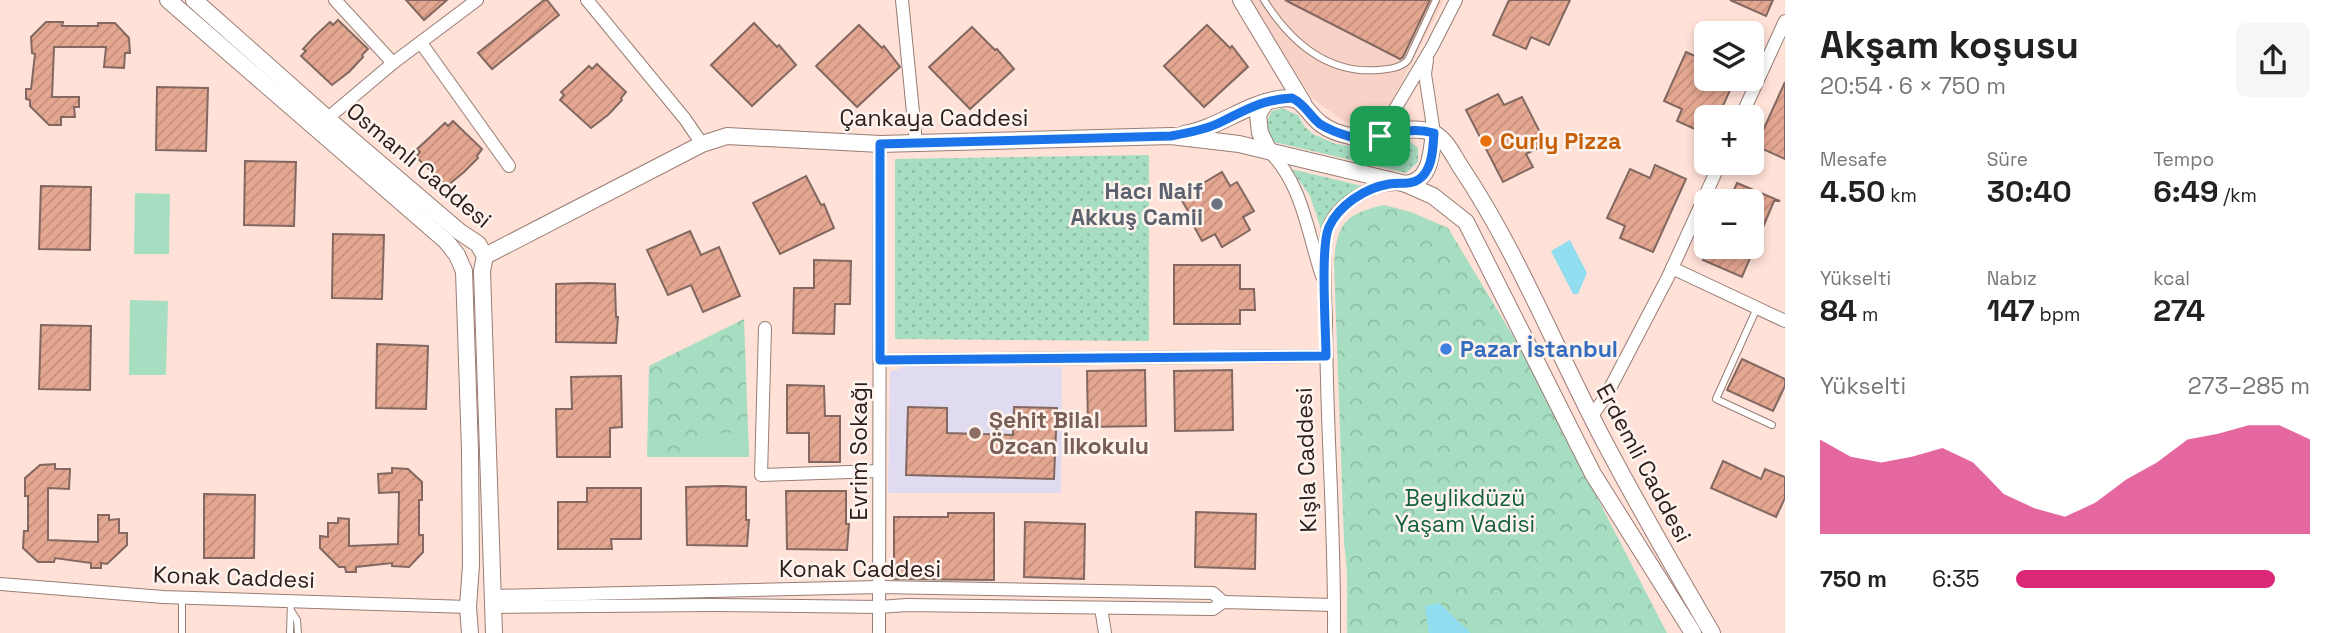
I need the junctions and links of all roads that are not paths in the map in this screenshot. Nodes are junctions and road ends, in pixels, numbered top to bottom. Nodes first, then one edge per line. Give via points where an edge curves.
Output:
1 (168, 0) edge
2 (194, 0) edge
3 (335, 0) edge
4 (477, 0) edge
5 (587, 0) edge
6 (902, 0) edge
7 (1241, 0) edge
8 (1264, 0) edge
9 (1436, 0) edge
10 (1456, 0) edge
11 (1785, 21) edge
12 (421, 43) junction
13 (1432, 47) junction
14 (393, 63) junction
15 (1266, 103) junction
16 (1303, 103) junction
17 (1746, 105) edge
18 (329, 117) dead end
19 (1434, 133) junction
20 (1171, 136) junction
21 (1380, 136) junction
22 (916, 143) junction
23 (702, 144) junction
24 (880, 144) junction
25 (1269, 151) junction
26 (509, 166) dead end
27 (1715, 175) edge
28 (1406, 184) junction
29 (474, 241) junction
30 (485, 259) junction
31 (459, 260) junction
32 (1672, 268) junction
33 (1325, 286) junction
34 (1757, 308) junction
35 (1785, 321) edge
36 (765, 328) dead end
37 (1326, 356) junction
38 (880, 360) junction
39 (1591, 417) junction
40 (1772, 425) dead end
41 (880, 471) junction
42 (0, 584) edge
43 (879, 587) junction
44 (182, 596) junction
45 (494, 602) junction
46 (1223, 602) junction
47 (291, 605) junction
48 (1334, 605) junction
49 (880, 607) junction
50 (1101, 608) junction
51 (469, 613) edge
52 (182, 633) edge
53 (290, 633) edge
54 (298, 633) edge
55 (494, 633) edge
56 (879, 633) edge
57 (1105, 633) edge
58 (1334, 633) edge
59 (1693, 633) edge
60 (1712, 633) edge

1 - 31 main road, Osmanlı Caddesi via 446,241
2 - 29 main road, Osmanlı Caddesi
3 - 14 street
4 - 12 street
5 - 23 street
6 - 22 street
7 - 16 main road
8 - 9 lane via 1299,44 1326,62 1370,71 1404,65
10 - 13 street
11 - 17 street
12 - 14 street
12 - 26 street
13 - 19 street via 1425,74
13 - 21 street
14 - 18 street
15 - 16 main road via 1292,98
15 - 20 main road via 1203,130
15 - 25 main road via 1258,114
16 - 21 main road via 1319,123 1338,133 1354,138
19 - 21 main road via 1410,129
19 - 28 main road via 1427,171
19 - 39 main road, Erdemli Caddesi via 1483,200
20 - 22 main road, Çankaya Caddesi
20 - 25 main road, Çankaya Caddesi
22 - 24 main road, Çankaya Caddesi
23 - 24 main road, Çankaya Caddesi via 727,136
23 - 30 main road, Çankaya Caddesi
24 - 38 street, Evrim Sokağı
25 - 28 main road, Çankaya Caddesi
25 - 33 street via 1288,173 1300,200
27 - 32 street
28 - 33 street via 1373,189 1335,216 1328,229
28 - 59 main road, Erdemli Caddesi via 1433,196 1466,222 1587,462
29 - 30 main road, Osmanlı Caddesi
29 - 31 main road via 464,244
30 - 31 main road via 477,268 468,268
30 - 45 main road, Osmanlı Caddesi
31 - 51 main road via 464,271 470,451
32 - 34 street
32 - 39 street
33 - 37 street, Kışla Caddesi
34 - 35 street
34 - 40 lane via 1716,398
36 - 41 street via 761,475
37 - 38 street
37 - 48 street, Kışla Caddesi
38 - 41 street, Evrim Sokağı
39 - 60 main road, Erdemli Caddesi
41 - 43 street, Evrim Sokağı
42 - 44 street, Konak Caddesi
43 - 45 street, Konak Caddesi
43 - 46 street, Konak Caddesi via 1213,593
43 - 49 street, Evrim Sokağı
44 - 47 street, Konak Caddesi
44 - 52 lane
45 - 49 street, Konak Caddesi
45 - 51 main road via 484,620 477,621
45 - 51 main road via 482,592
45 - 55 main road, Osmanlı Caddesi
46 - 48 street, Konak Caddesi
46 - 50 street, Konak Caddesi via 1213,609
47 - 51 street, Konak Caddesi
47 - 53 lane
47 - 54 lane
48 - 58 street, Kışla Caddesi
49 - 50 street, Konak Caddesi
49 - 56 street, Evrim Sokağı
50 - 57 street

